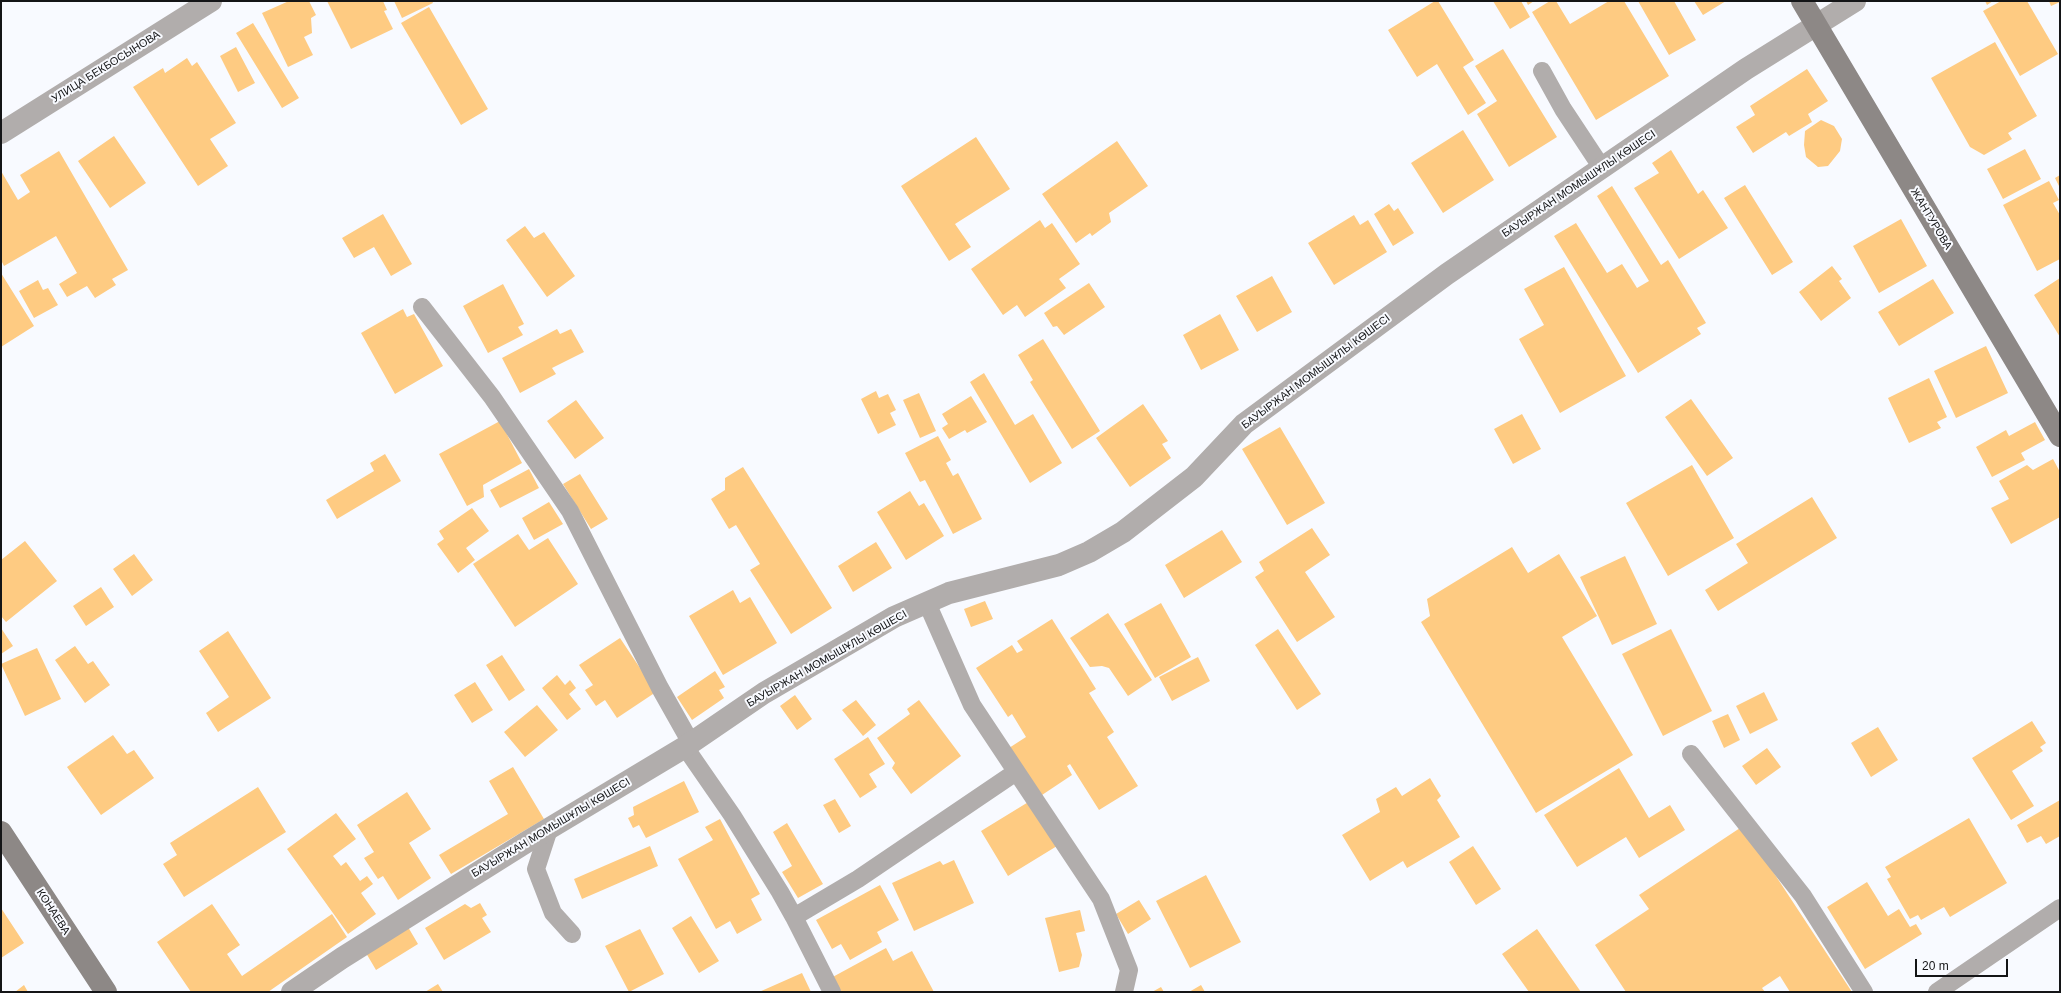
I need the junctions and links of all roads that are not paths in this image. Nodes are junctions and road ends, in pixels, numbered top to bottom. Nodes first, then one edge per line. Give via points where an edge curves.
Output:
1 (211, 1) edge
2 (1802, 1) edge
3 (1855, 1) edge
4 (1817, 26) junction
5 (1542, 71) dead end
6 (1, 133) edge
7 (1602, 168) junction
8 (422, 307) dead end
9 (2060, 436) edge
10 (927, 603) junction
11 (688, 745) junction
12 (1691, 754) dead end
13 (1016, 772) junction
14 (549, 829) junction
15 (1, 832) edge
16 (2060, 908) edge
17 (794, 917) junction
18 (572, 934) dead end
19 (106, 992) edge
20 (292, 992) edge
21 (832, 992) edge
22 (1124, 992) edge
23 (1864, 992) edge
24 (1937, 992) edge

1 - 6 street, УЛИЦА БЕКБОСЫНОВА
2 - 4 street, ЖАНТУРОВА
3 - 4 street, БАУЫРЖАН МОМЫШҰЛЫ КӨШЕСІ
4 - 7 street, БАУЫРЖАН МОМЫШҰЛЫ КӨШЕСІ via 1746,70
4 - 9 street, ЖАНТУРОВА
5 - 7 lane via 1563,109
7 - 10 street, БАУЫРЖАН МОМЫШҰЛЫ КӨШЕСІ via 1447,274 1244,424 1194,477 1123,532 1060,565 949,593
8 - 11 lane via 492,396 570,511
10 - 11 street, БАУЫРЖАН МОМЫШҰЛЫ КӨШЕСІ via 894,617 764,693
10 - 13 lane via 972,705
11 - 14 street, БАУЫРЖАН МОМЫШҰЛЫ КӨШЕСІ
11 - 17 lane
12 - 23 lane via 1803,896
13 - 17 lane via 858,879
13 - 22 lane via 1101,899 1129,970
14 - 18 lane via 536,869 553,913
14 - 20 street, БАУЫРЖАН МОМЫШҰЛЫ КӨШЕСІ
15 - 19 street, КОНАЕВА
16 - 24 lane
17 - 21 lane

